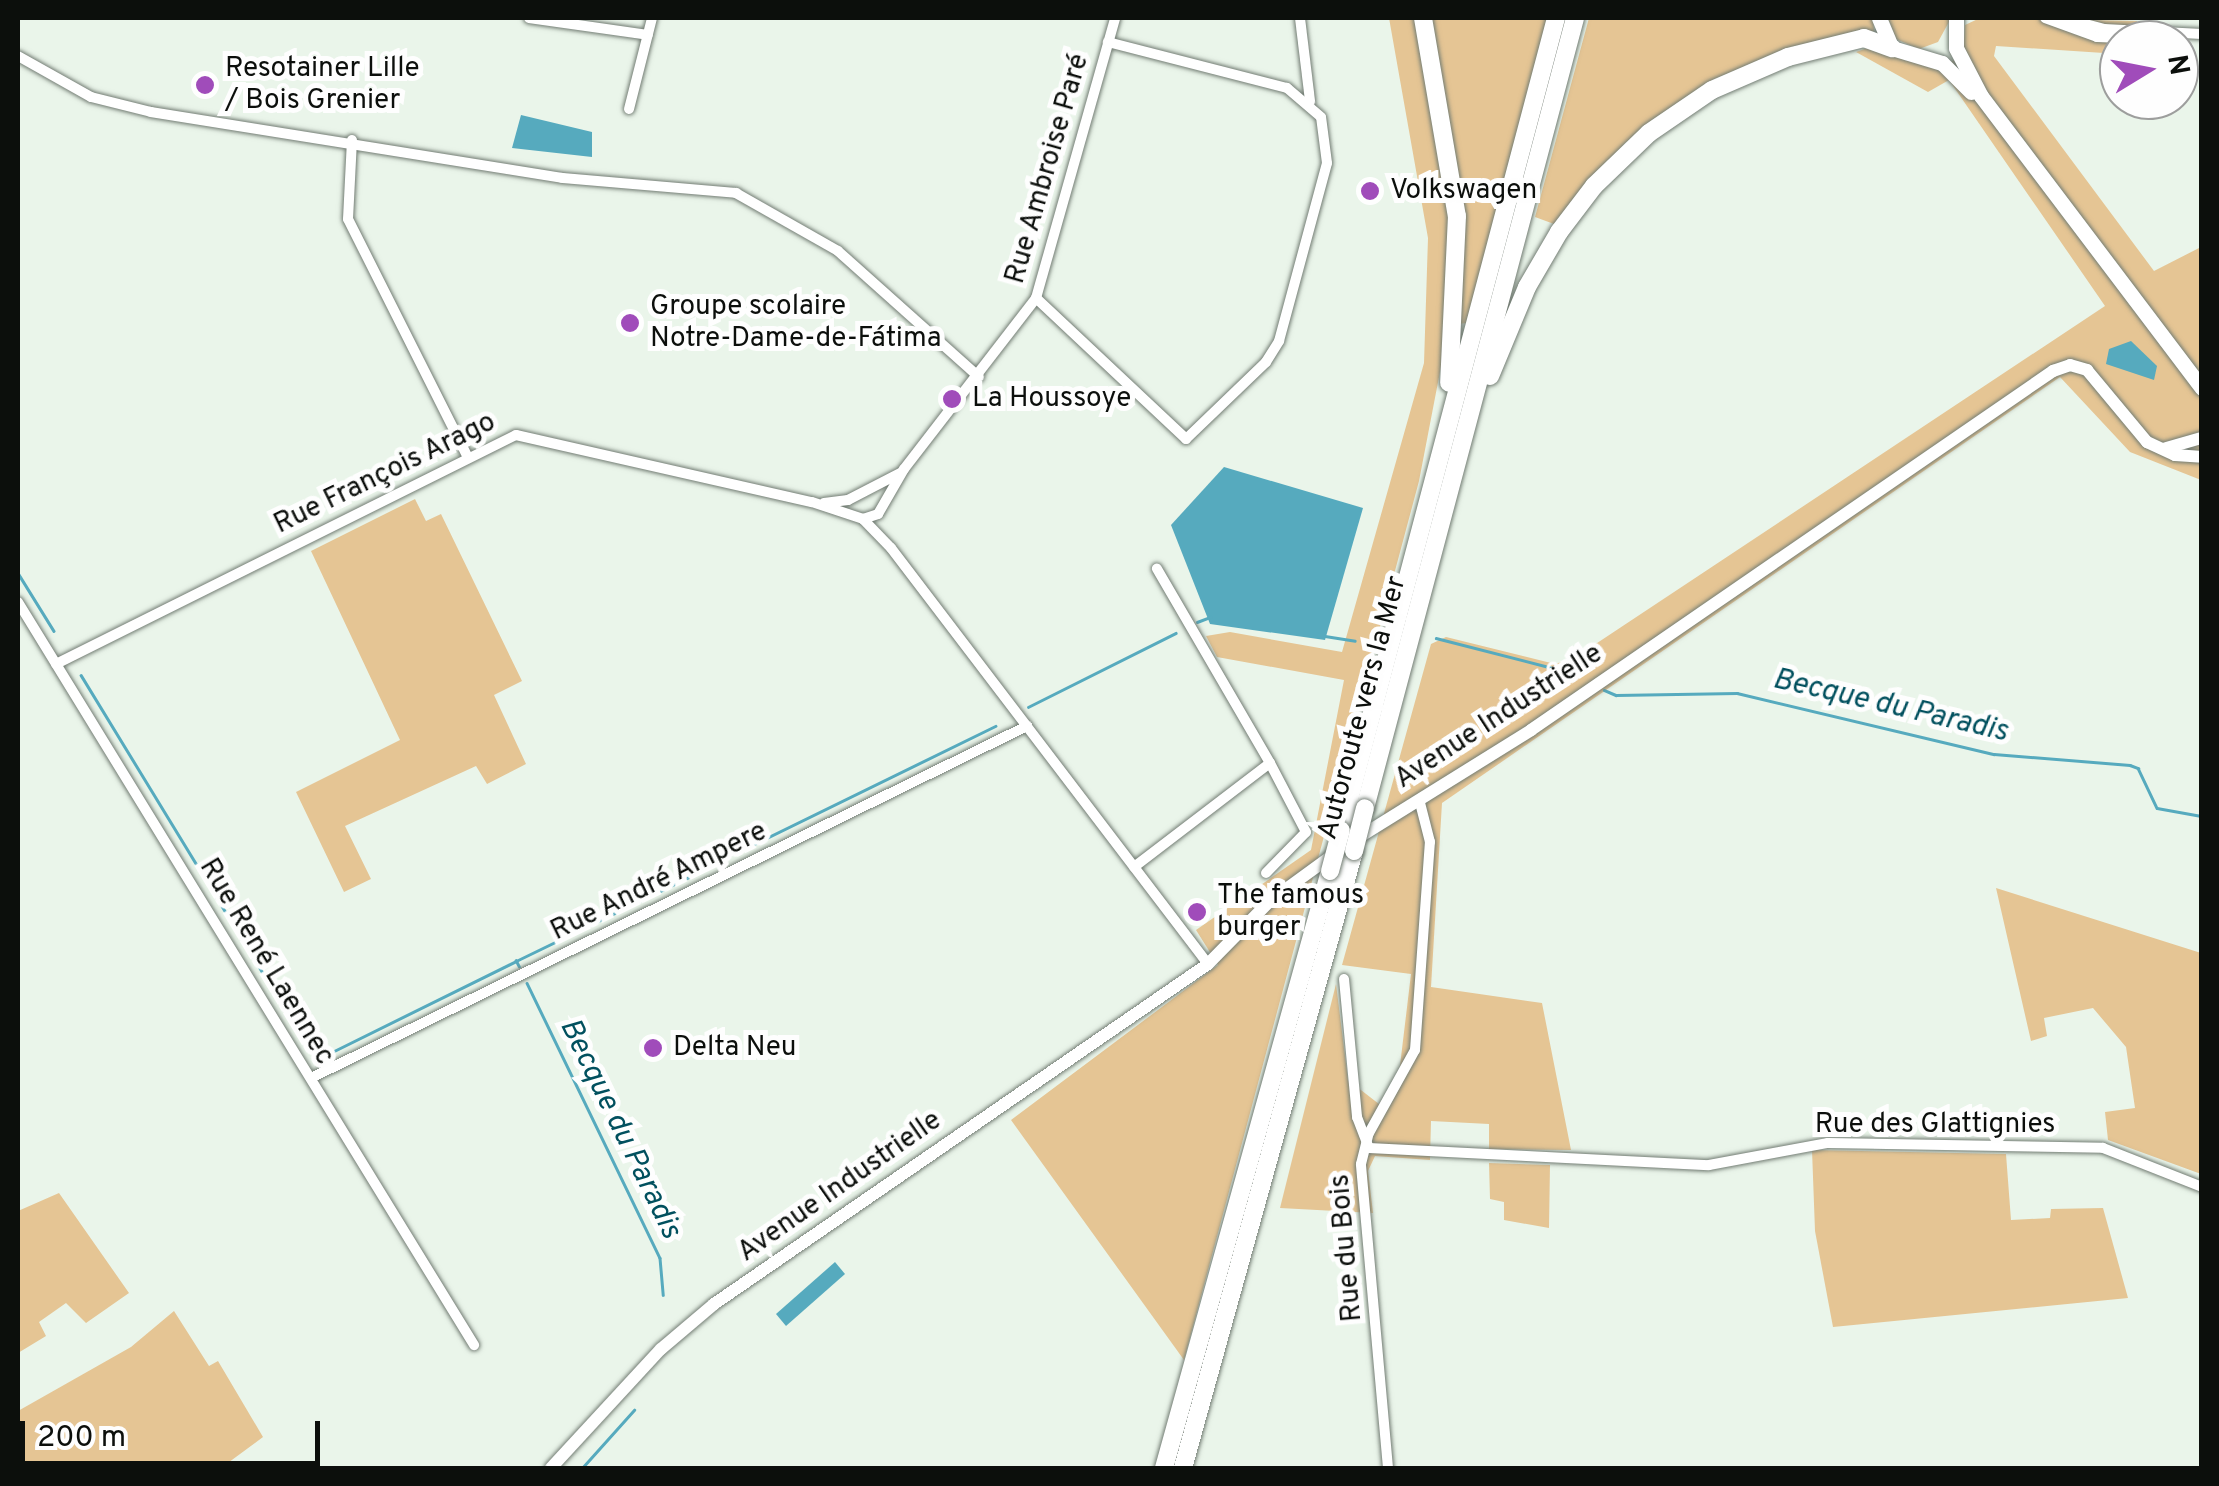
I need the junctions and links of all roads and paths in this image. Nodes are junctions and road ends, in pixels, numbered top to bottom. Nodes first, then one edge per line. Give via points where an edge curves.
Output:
1 (529, 18) edge
2 (652, 18) edge
3 (1115, 18) edge
4 (1300, 18) edge
5 (1423, 18) edge
6 (1556, 18) edge
7 (1575, 18) edge
8 (1879, 18) edge
9 (2045, 18) edge
10 (2063, 18) edge
11 (1958, 23) edge
12 (648, 35) junction
13 (2099, 37) edge
14 (2202, 37) edge
15 (1108, 42) junction
16 (1892, 48) junction
17 (18, 56) edge
18 (1922, 57) junction
19 (1310, 101) junction
20 (629, 109) dead end
21 (2006, 133) junction
22 (352, 140) junction
23 (1036, 298) junction
24 (2166, 338) junction
25 (2202, 374) edge
26 (980, 377) junction
27 (2202, 388) edge
28 (1468, 420) junction
29 (2202, 438) edge
30 (2154, 446) junction
31 (468, 456) junction
32 (2202, 456) edge
33 (904, 469) junction
34 (1433, 482) junction
35 (861, 493) junction
36 (812, 502) junction
37 (880, 510) junction
38 (861, 518) junction
39 (892, 548) junction
40 (1157, 569) dead end
41 (18, 602) edge
42 (56, 664) junction
43 (1027, 726) junction
44 (1270, 763) junction
45 (1419, 799) junction
46 (1134, 867) junction
47 (1266, 873) dead end
48 (1208, 964) junction
49 (1344, 979) dead end
50 (311, 1078) junction
51 (1364, 1146) junction
52 (2202, 1186) edge
53 (474, 1346) dead end
54 (550, 1468) edge
55 (1164, 1468) edge
56 (1184, 1468) edge
57 (1388, 1468) edge

1 - 12 street
2 - 12 street
3 - 15 street, Rue Ambroise Paré
4 - 19 street
5 - 34 highway via 1450,157 1458,247 1454,346
6 - 34 highway
7 - 28 highway, Autoroute vers la Mer
8 - 16 main road
9 - 13 street
10 - 14 street via 2104,29
11 - 18 main road via 1939,51
11 - 21 main road via 1970,78
12 - 20 street
15 - 19 street via 1287,88
15 - 23 street, Rue Ambroise Paré
16 - 18 main road
16 - 28 highway via 1864,38 1788,57 1712,90 1650,132 1594,186 1546,253 1481,406
17 - 22 street via 120,106
18 - 21 main road via 1948,68
19 - 23 street via 1324,124 1328,156 1277,347 1186,439
21 - 24 main road
22 - 26 street via 551,176 741,194 838,251
22 - 31 street via 348,219
23 - 26 street, Rue Ambroise Paré
24 - 25 main road
24 - 27 main road
26 - 33 street, Rue Ambroise Paré
28 - 56 highway, Autoroute vers la Mer, bridge
29 - 30 street via 2187,447
30 - 32 street
30 - 45 street, Avenue Industrielle via 2090,371 2056,368 1531,730
31 - 36 street, Rue François Arago via 530,434
31 - 42 street, Rue François Arago
33 - 35 street, Rue Ambroise Paré
33 - 37 street, Rue Ambroise Paré
34 - 55 highway, bridge
35 - 36 street, Rue François Arago
35 - 37 street via 876,494
35 - 38 street via 853,507
36 - 38 street, Rue François Arago
37 - 38 street
37 - 39 street, Rue François Arago
38 - 39 street, Rue François Arago
39 - 43 street, Rue François Arago
40 - 44 street
41 - 42 street, Rue René Laennec
42 - 50 street, Rue René Laennec
43 - 46 street, Rue François Arago
43 - 50 street, Rue André Ampere
44 - 46 street
44 - 47 street via 1306,832
45 - 48 street, Avenue Industrielle via 1290,885
45 - 51 street, Rue du Bois via 1430,842 1414,1050
46 - 48 street, Rue François Arago
48 - 54 street, Avenue Industrielle via 704,1312
49 - 51 street
50 - 53 street, Rue René Laennec
51 - 52 street, Rue des Glattignies via 1709,1165 1828,1143 2103,1148
51 - 57 street, Rue du Bois via 1361,1180

